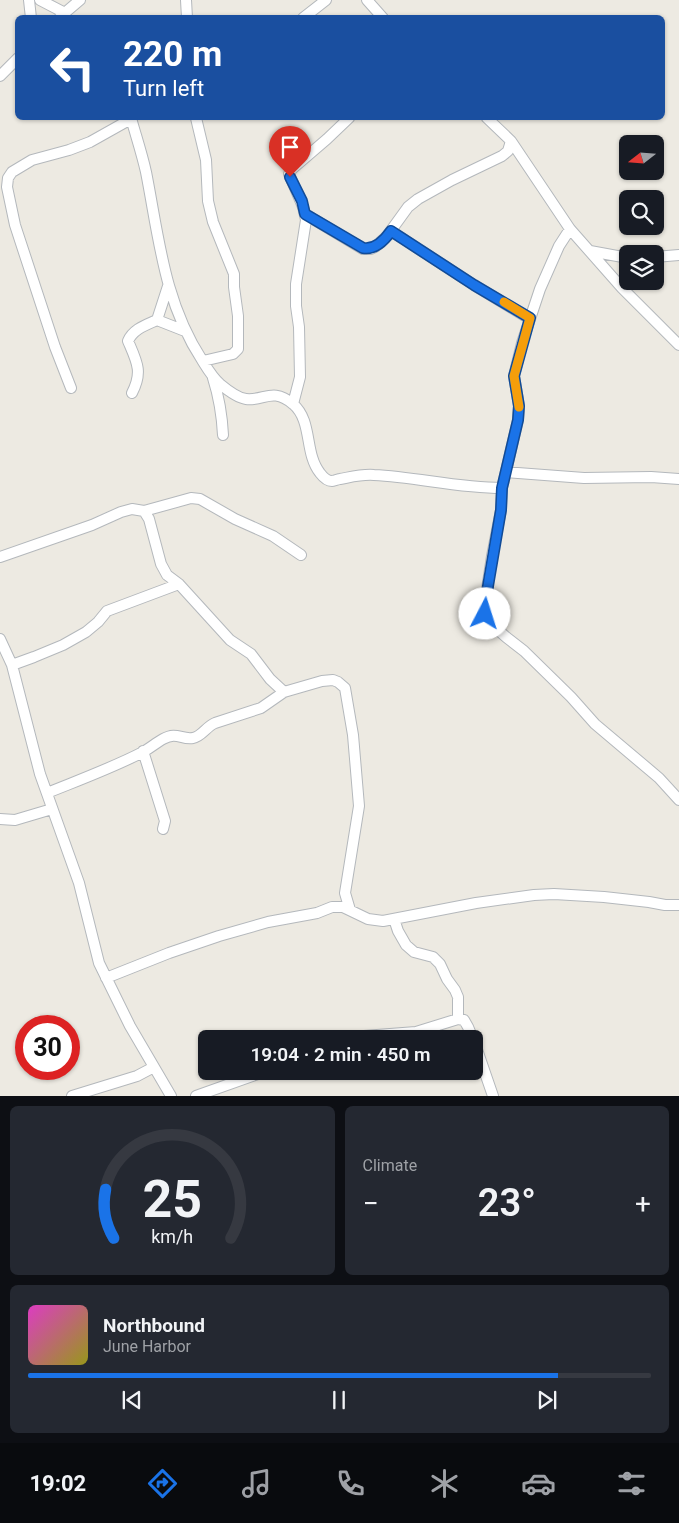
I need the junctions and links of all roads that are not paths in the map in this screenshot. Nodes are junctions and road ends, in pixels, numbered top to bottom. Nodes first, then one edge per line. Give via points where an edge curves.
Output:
1 (29, 0) edge
2 (40, 0) edge
3 (80, 0) edge
4 (186, 0) edge
5 (326, 0) edge
6 (367, 0) edge
7 (31, 15) edge
8 (66, 15) edge
9 (187, 15) edge
10 (307, 15) edge
11 (380, 15) edge
12 (15, 61) edge
13 (0, 76) edge
14 (128, 120) edge
15 (132, 120) edge
16 (196, 120) edge
17 (347, 120) edge
18 (489, 120) edge
19 (511, 141) junction
20 (305, 214) junction
21 (570, 228) junction
22 (391, 231) junction
23 (590, 251) junction
24 (679, 255) edge
25 (619, 256) edge
26 (664, 256) edge
27 (168, 286) junction
28 (530, 318) junction
29 (157, 320) junction
30 (185, 331) junction
31 (679, 345) edge
32 (203, 362) junction
33 (211, 374) junction
34 (71, 388) dead end
35 (132, 393) dead end
36 (293, 404) junction
37 (223, 435) dead end
38 (506, 472) junction
39 (679, 479) edge
40 (502, 488) junction
41 (144, 512) junction
42 (301, 555) dead end
43 (0, 557) edge
44 (180, 584) junction
45 (0, 639) edge
46 (12, 664) junction
47 (270, 680) junction
48 (284, 692) junction
49 (274, 700) junction
50 (144, 751) junction
51 (47, 793) junction
52 (679, 800) edge
53 (52, 809) junction
54 (0, 819) edge
55 (163, 829) dead end
56 (345, 893) junction
57 (679, 906) edge
58 (332, 907) junction
59 (350, 910) junction
60 (394, 919) junction
61 (106, 978) junction
62 (458, 1019) junction
63 (422, 1030) edge
64 (469, 1030) edge
65 (154, 1067) junction
66 (483, 1068) edge
67 (241, 1080) edge
68 (72, 1096) edge
69 (170, 1096) edge
70 (196, 1096) edge
71 (493, 1096) edge

1 - 7 street
2 - 8 street
3 - 8 street
4 - 9 street
5 - 10 street
6 - 11 street
12 - 13 street
14 - 34 street via 90,142 32,160 8,178 15,225
15 - 27 street
16 - 32 street via 206,160 208,200 234,274 238,316 238,349 233,354
17 - 20 street via 289,174
18 - 19 street
19 - 21 street
19 - 22 street via 508,151 502,156 418,199
20 - 22 street via 363,248 375,247
20 - 36 street via 296,284 300,377
21 - 23 street
21 - 28 street via 551,264
22 - 28 street
23 - 25 street
23 - 31 street
24 - 26 street
27 - 29 street
27 - 30 street
28 - 38 street via 514,376 518,420
29 - 30 street
29 - 35 street via 139,328 129,338 138,374
30 - 32 street
32 - 33 street
33 - 36 street via 241,397 247,399 270,394
33 - 37 street via 221,409
36 - 40 street via 304,420 313,460 326,479 333,481 373,475 477,488
38 - 39 street via 584,478
38 - 40 street
40 - 52 street via 486,602 485,614 489,622 524,650 595,724 659,778
41 - 42 street via 200,498 273,536
41 - 43 street via 132,509 121,512
41 - 44 street via 150,519 161,564 167,575
44 - 46 street via 107,611 86,632 64,645
44 - 47 street via 230,640 251,654
45 - 46 street
46 - 51 street
47 - 48 street
47 - 49 street
48 - 49 street
48 - 56 street via 333,680 345,688 359,806
49 - 50 street via 261,708 214,723 193,738 170,736
50 - 51 street
50 - 55 street via 164,821
51 - 53 street
53 - 54 street via 15,820
53 - 61 street via 79,883 99,963
56 - 58 street
56 - 59 street
57 - 60 street via 554,894 470,904
58 - 59 street
58 - 61 street via 218,936
59 - 60 street via 368,919
60 - 62 street via 406,945 414,952 433,957 440,964 458,997
61 - 65 street
62 - 63 street
62 - 64 street via 464,1020
65 - 68 street via 137,1076
65 - 69 street
66 - 71 street
67 - 70 street

